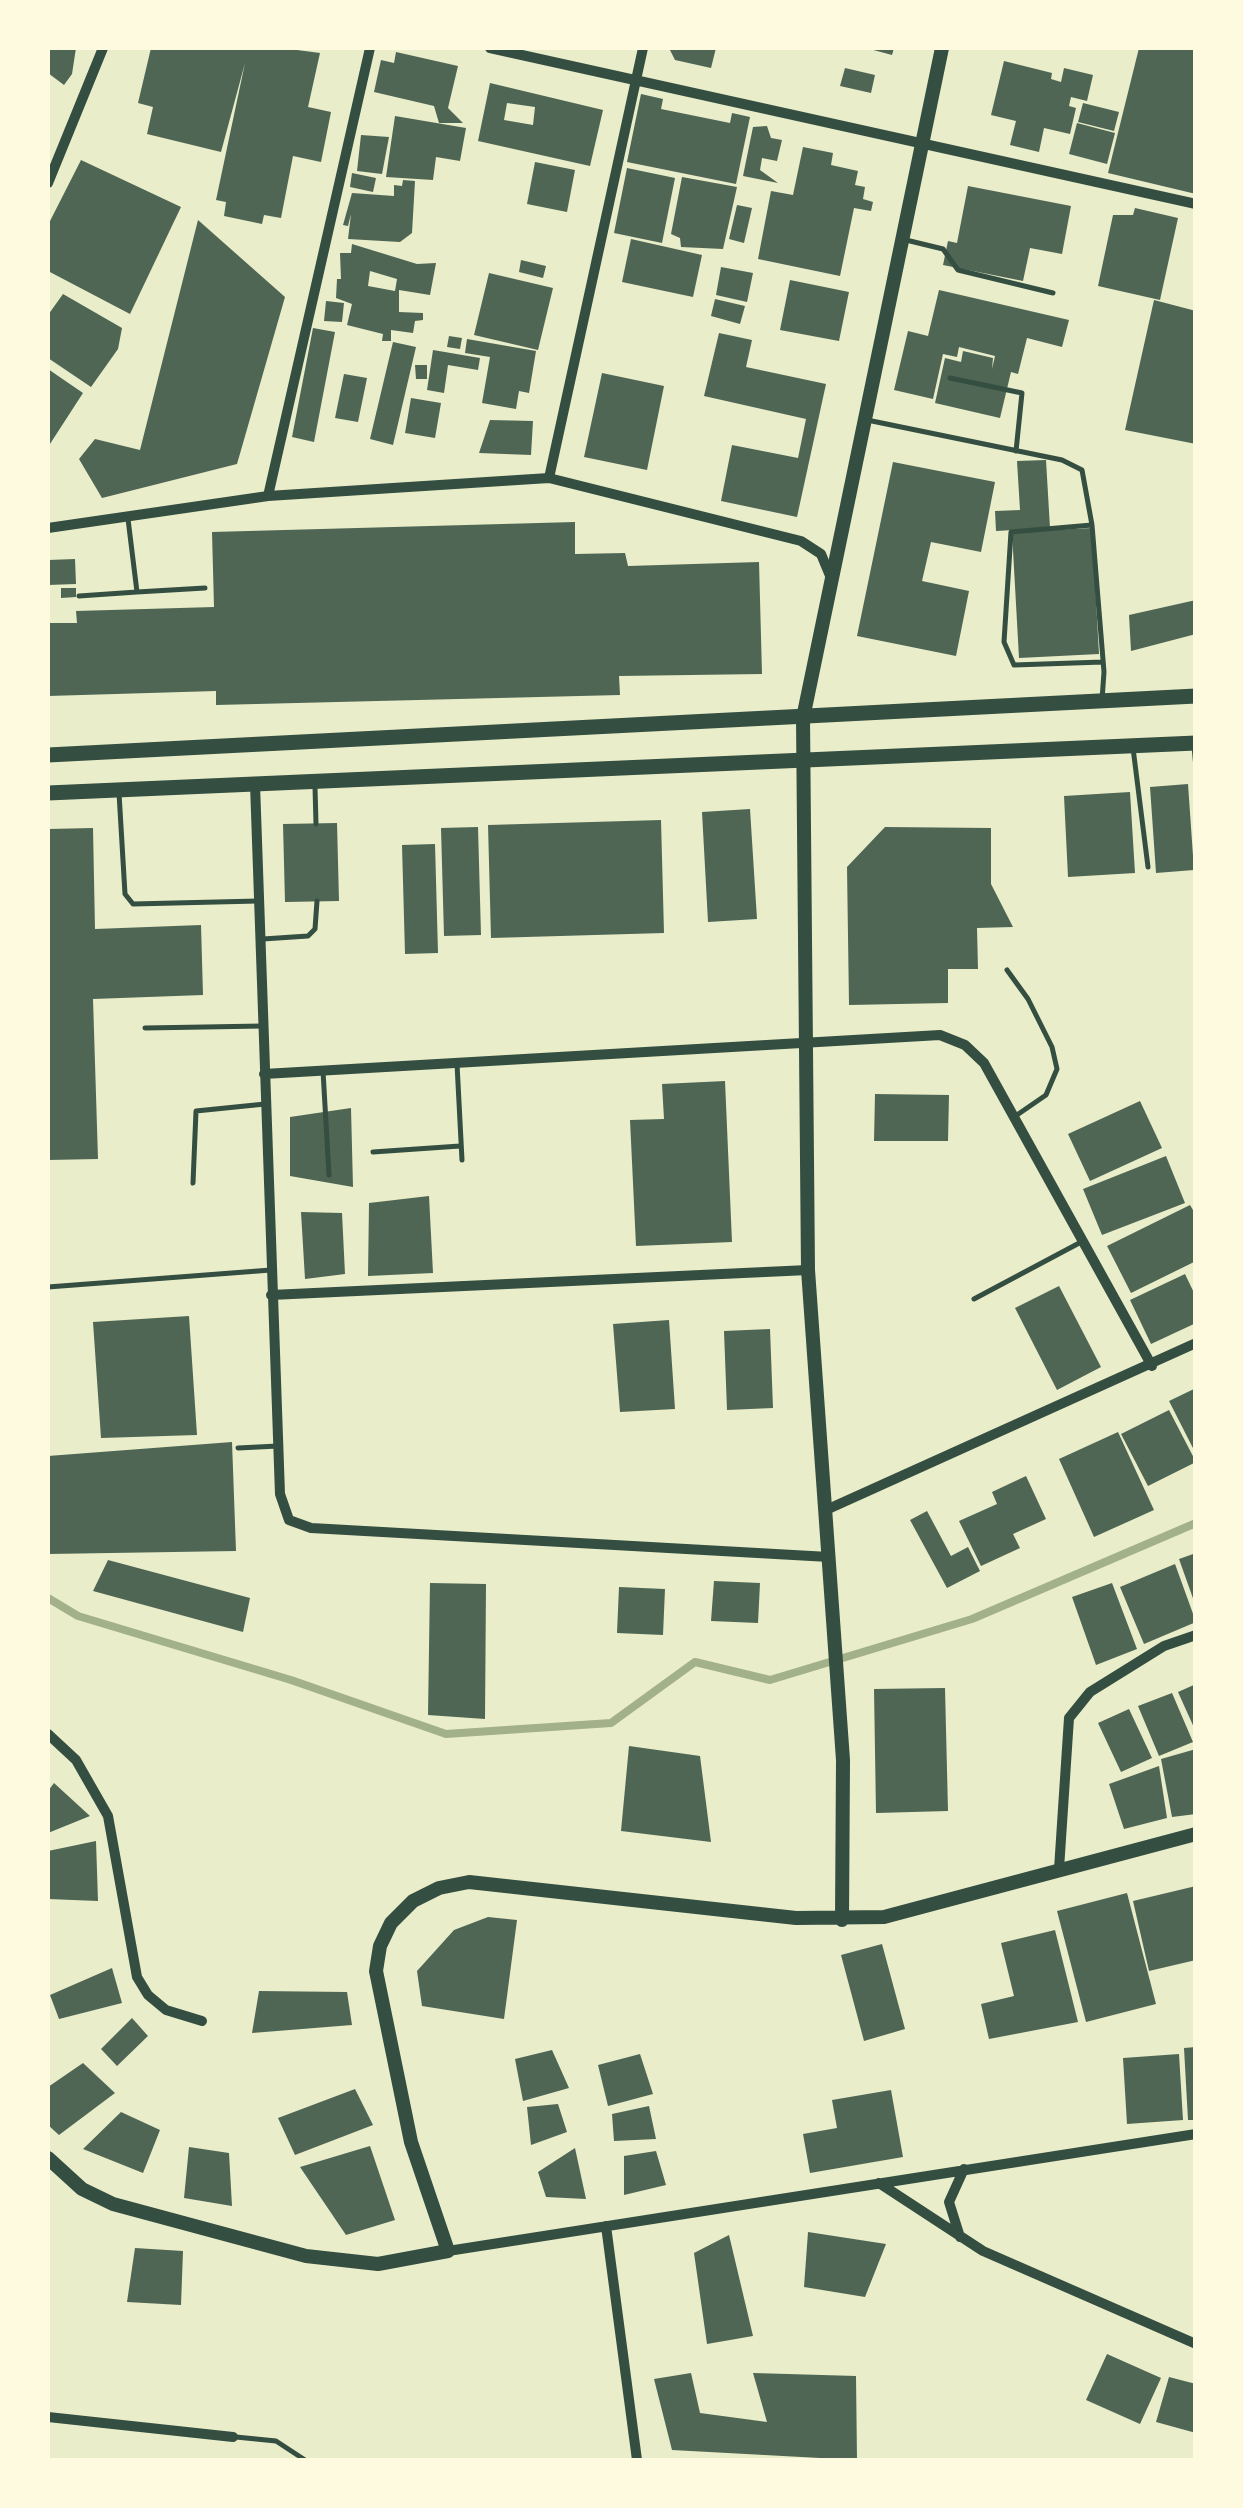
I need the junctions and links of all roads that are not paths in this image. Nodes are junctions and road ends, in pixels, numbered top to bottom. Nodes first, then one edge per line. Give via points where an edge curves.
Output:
1 (103, 48) edge
2 (370, 48) edge
3 (490, 48) edge
4 (643, 48) edge
5 (942, 48) edge
6 (637, 78) junction
7 (921, 144) junction
8 (48, 184) edge
9 (1196, 204) edge
10 (903, 240) junction
11 (1053, 293) dead end
12 (950, 378) dead end
13 (864, 419) junction
14 (1016, 451) junction
15 (548, 478) junction
16 (268, 496) junction
17 (128, 516) junction
18 (1092, 524) junction
19 (48, 528) edge
20 (831, 578) junction
21 (206, 588) dead end
22 (137, 592) junction
23 (79, 596) dead end
24 (1103, 662) junction
25 (1196, 696) edge
26 (1102, 701) junction
27 (803, 718) junction
28 (1195, 743) edge
29 (1133, 745) junction
30 (48, 755) edge
31 (806, 760) junction
32 (1196, 768) edge
33 (315, 782) junction
34 (255, 784) junction
35 (118, 790) junction
36 (48, 793) edge
37 (316, 824) dead end
38 (1148, 867) dead end
39 (259, 900) junction
40 (317, 901) dead end
41 (260, 939) junction
42 (1007, 970) dead end
43 (262, 1026) junction
44 (146, 1028) dead end
45 (808, 1045) junction
46 (457, 1064) junction
47 (324, 1071) junction
48 (264, 1074) junction
49 (265, 1104) junction
50 (1014, 1116) junction
51 (461, 1146) junction
52 (373, 1152) dead end
53 (462, 1160) dead end
54 (329, 1174) dead end
55 (193, 1183) dead end
56 (1082, 1241) junction
57 (270, 1270) junction
58 (808, 1270) junction
59 (48, 1287) edge
60 (271, 1294) junction
61 (974, 1299) dead end
62 (1196, 1343) edge
63 (1152, 1366) junction
64 (278, 1446) junction
65 (238, 1448) dead end
66 (826, 1510) junction
67 (829, 1556) junction
68 (1196, 1634) edge
69 (48, 1734) edge
70 (1196, 1834) edge
71 (1059, 1869) junction
72 (842, 1920) junction
73 (202, 2021) dead end
74 (1196, 2134) edge
75 (48, 2158) edge
76 (964, 2169) junction
77 (879, 2183) junction
78 (606, 2226) junction
79 (961, 2238) junction
80 (448, 2251) junction
81 (1196, 2344) edge
82 (48, 2416) edge
83 (233, 2437) joint
84 (305, 2460) edge
85 (637, 2460) edge

1 - 8 street
2 - 16 street
3 - 6 street
4 - 6 street
5 - 7 street
6 - 7 street
6 - 15 street
7 - 9 street
7 - 10 street
10 - 11 lane via 943,249 958,270
10 - 13 street
12 - 14 lane via 1022,394
13 - 14 lane
13 - 20 street
14 - 18 lane via 1082,470
15 - 16 street
15 - 20 street via 801,541 821,554
16 - 17 street
17 - 19 street
17 - 22 lane
18 - 24 lane
18 - 24 lane via 1011,532 1004,642 1014,665
20 - 27 street
21 - 22 lane
22 - 23 lane
24 - 26 lane
25 - 26 main road
26 - 27 main road
27 - 30 main road
27 - 31 street
28 - 29 main road
28 - 32 lane
29 - 31 main road
29 - 38 lane
31 - 33 main road
31 - 45 street
33 - 34 main road
33 - 37 lane
34 - 35 main road
34 - 39 street
35 - 36 main road
35 - 39 lane via 125,894 133,904
39 - 41 street
40 - 41 lane via 316,929 308,936
41 - 43 street
42 - 50 lane via 1028,999 1057,1069 1053,1086
43 - 44 lane
43 - 48 street
45 - 46 street
45 - 50 street via 940,1035 984,1063
45 - 58 street
46 - 47 street
46 - 51 lane
47 - 48 street
47 - 54 lane
48 - 49 street
49 - 55 lane via 196,1111
49 - 57 street
50 - 56 street
51 - 52 lane
51 - 53 lane
56 - 61 lane
56 - 63 street
57 - 59 lane
57 - 60 street
58 - 60 street
58 - 66 street
60 - 64 street
62 - 63 street
63 - 66 street
64 - 65 lane
64 - 67 street via 280,1494 290,1520 311,1528
66 - 67 street
67 - 72 street via 843,1760
68 - 71 street via 1090,1692 1069,1718
69 - 73 street via 76,1760 108,1816 138,1977 166,2010
70 - 71 street
71 - 72 street via 884,1917
72 - 80 street via 469,1882 413,1901 391,1923 376,1971 411,2142
74 - 76 street
75 - 80 street via 82,2189 113,2204 306,2256 378,2264
76 - 77 street
76 - 79 street via 949,2202
77 - 78 street
77 - 79 street
78 - 80 street
78 - 85 street
79 - 81 street
82 - 83 street
83 - 84 lane via 276,2442

